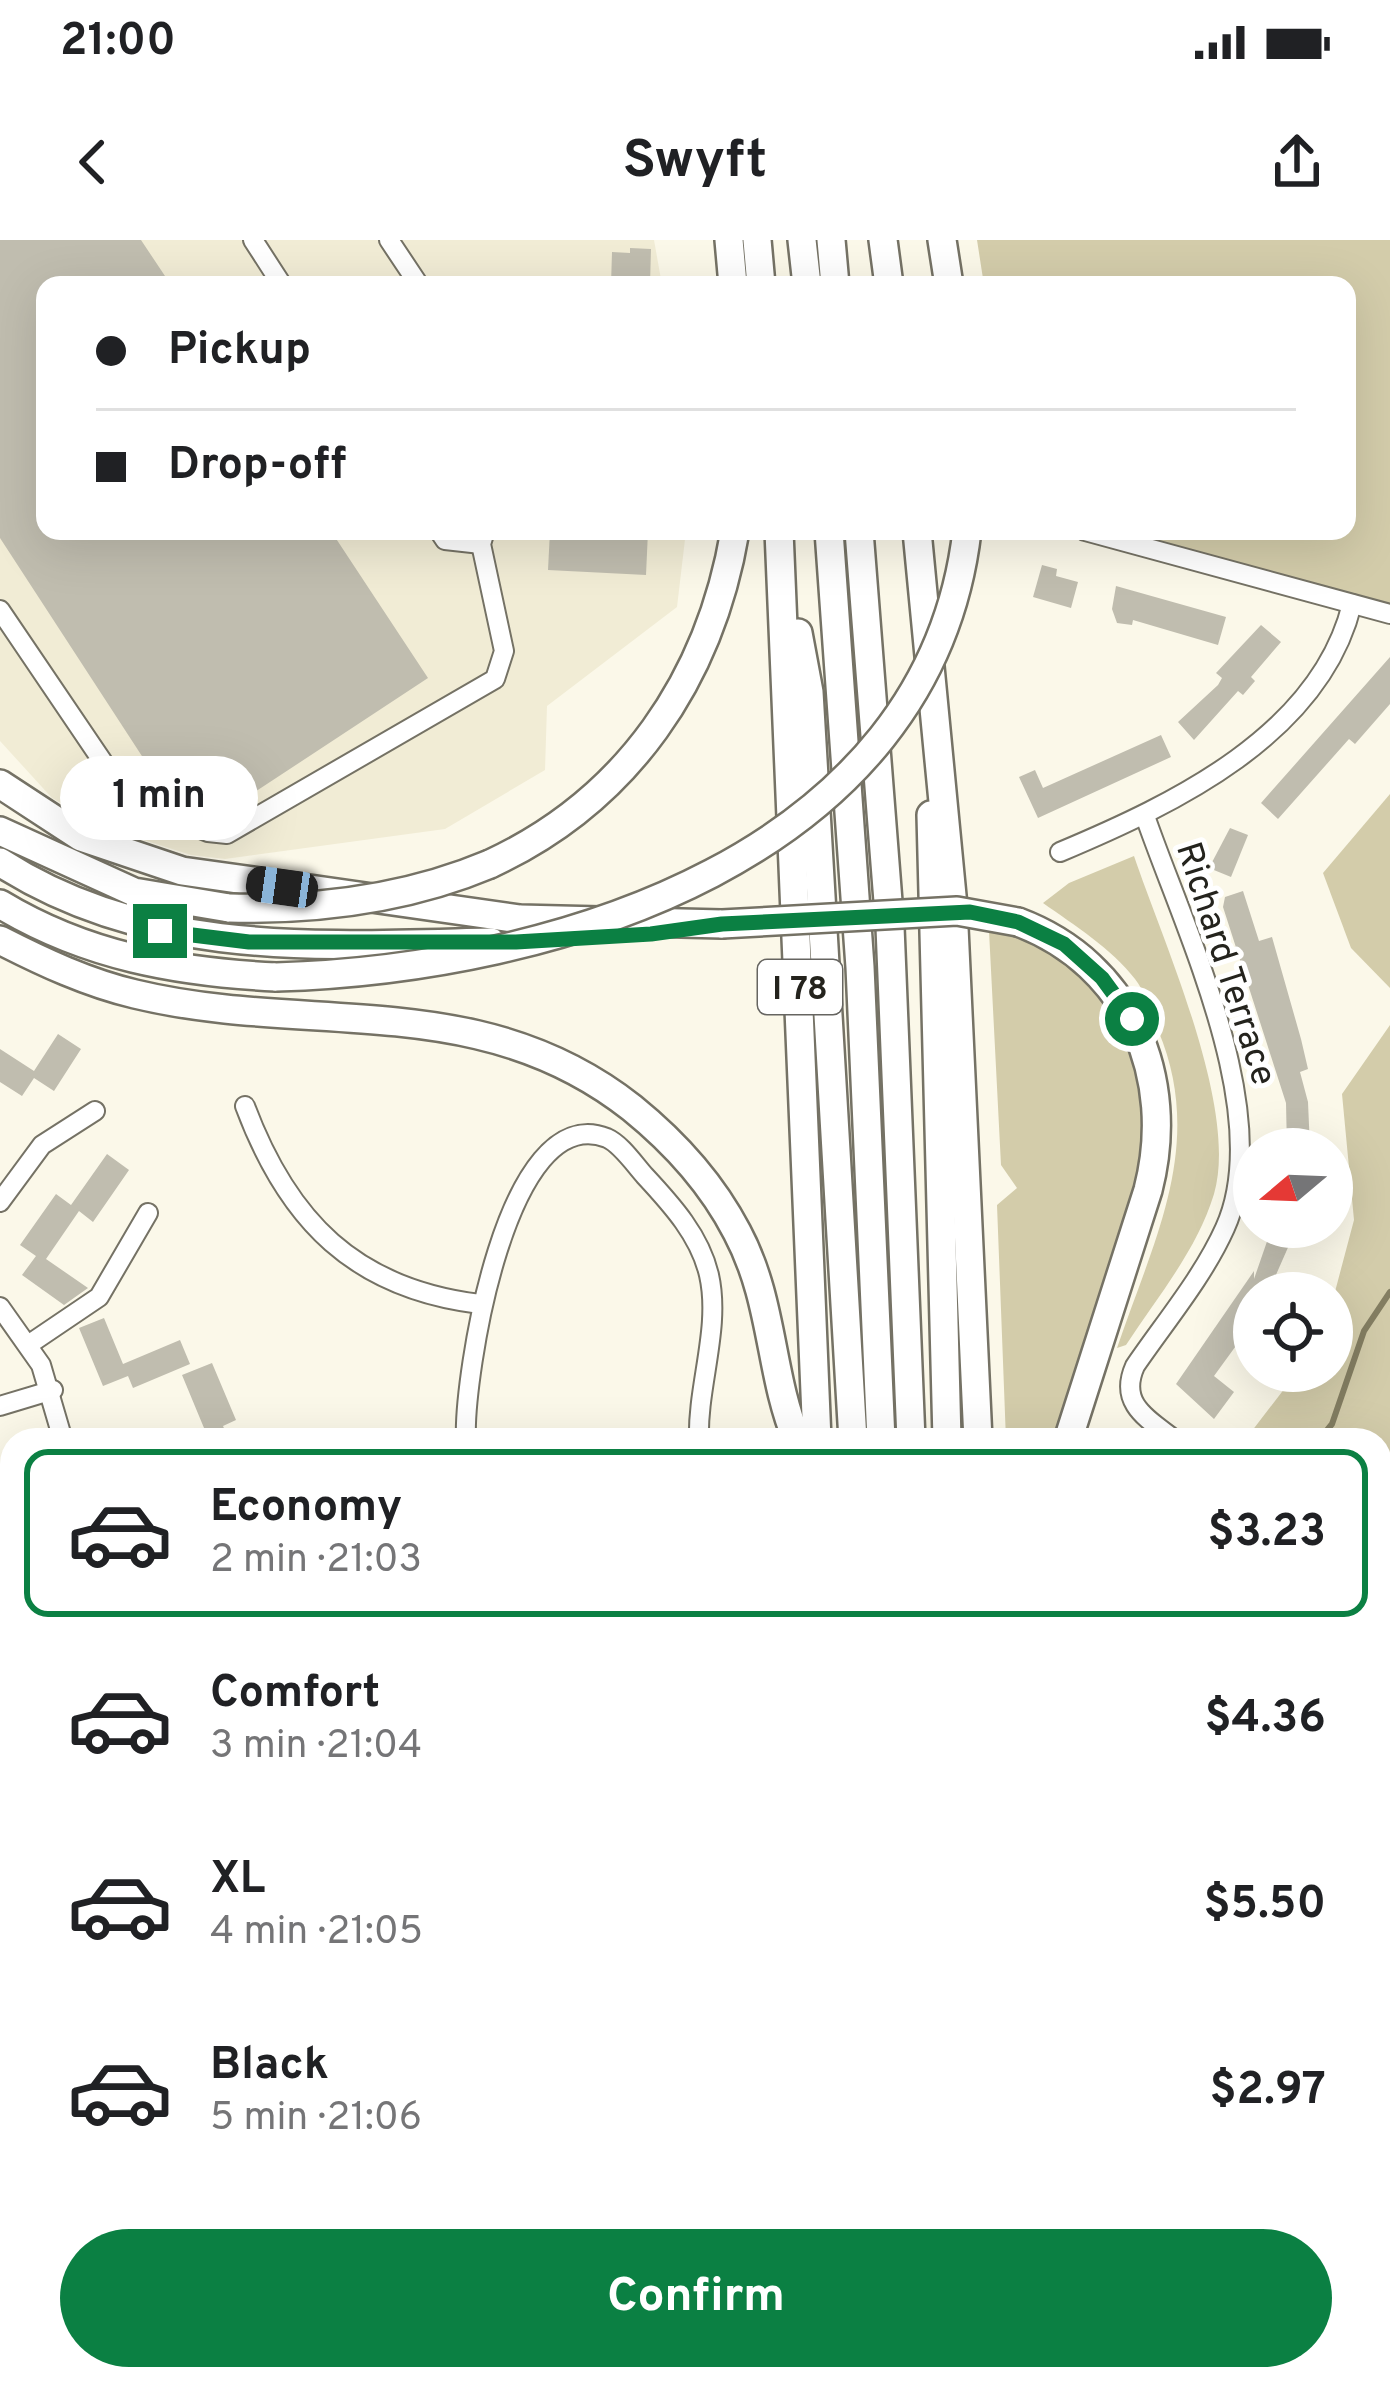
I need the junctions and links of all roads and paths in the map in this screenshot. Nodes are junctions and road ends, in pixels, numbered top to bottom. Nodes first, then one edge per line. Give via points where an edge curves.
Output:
1 (253, 240) edge
2 (389, 240) edge
3 (729, 240) edge
4 (757, 240) edge
5 (802, 240) edge
6 (831, 240) edge
7 (883, 240) edge
8 (942, 240) edge
9 (276, 276) edge
10 (413, 276) edge
11 (732, 276) edge
12 (760, 276) edge
13 (806, 276) edge
14 (834, 276) edge
15 (888, 276) edge
16 (948, 276) edge
17 (483, 540) edge
18 (733, 540) edge
19 (779, 540) edge
20 (780, 540) edge
21 (830, 540) edge
22 (918, 540) edge
23 (965, 540) edge
24 (1118, 540) edge
25 (860, 544) edge
26 (1352, 604) junction
27 (0, 610) edge
28 (1390, 614) edge
29 (934, 694) junction
30 (0, 784) edge
31 (1145, 816) junction
32 (0, 817) edge
33 (0, 831) edge
34 (1060, 852) dead end
35 (56, 859) junction
36 (0, 862) edge
37 (0, 904) edge
38 (722, 924) junction
39 (0, 940) edge
40 (244, 1106) dead end
41 (94, 1111) dead end
42 (0, 1202) edge
43 (148, 1213) dead end
44 (480, 1304) junction
45 (0, 1306) edge
46 (31, 1343) junction
47 (53, 1390) junction
48 (0, 1406) edge
49 (61, 1428) edge
50 (466, 1428) edge
51 (699, 1428) edge
52 (792, 1428) edge
53 (816, 1428) edge
54 (852, 1428) edge
55 (880, 1428) edge
56 (911, 1428) edge
57 (947, 1428) edge
58 (978, 1428) edge
59 (1072, 1428) edge
60 (1160, 1428) edge

1 - 9 street
2 - 10 street
3 - 11 highway
4 - 12 highway
5 - 13 highway
6 - 14 highway
7 - 15 highway
8 - 16 highway
17 - 27 street via 504,651 495,679 227,834 128,800
18 - 35 highway, bridge via 714,623 665,719 592,800 490,864 374,898 229,908 134,892
19 - 53 highway, I 78
20 - 54 highway via 809,692
21 - 55 highway, I 78
22 - 29 highway
23 - 37 highway, bridge via 941,638 900,715 841,783 765,840 652,901 538,943 406,970 276,977 123,958
24 - 26 street
25 - 56 highway, I 78 via 890,927
26 - 28 street
26 - 31 street via 1342,645 1259,740 1206,784
29 - 57 highway via 928,890
29 - 58 highway via 962,1046
30 - 38 highway via 81,837 182,872 520,920
31 - 34 street
31 - 60 street, Richard Terrace via 1243,1124 1241,1175 1226,1228 1129,1384 1135,1408
32 - 35 highway
33 - 35 highway
36 - 38 highway via 119,919 236,941 536,941
38 - 59 highway, bridge via 957,910 1018,922 1064,944 1114,992 1141,1036 1158,1101 1157,1152
39 - 52 highway via 134,994 458,1027 528,1047 590,1078 674,1146 738,1233 765,1300
40 - 44 street via 280,1184 333,1245 402,1286
41 - 42 street via 42,1145
43 - 46 street via 99,1297
44 - 50 street
44 - 51 street via 523,1195 549,1153 569,1138 611,1139 676,1210 710,1277
45 - 46 street
46 - 47 street
47 - 48 street
47 - 49 street

